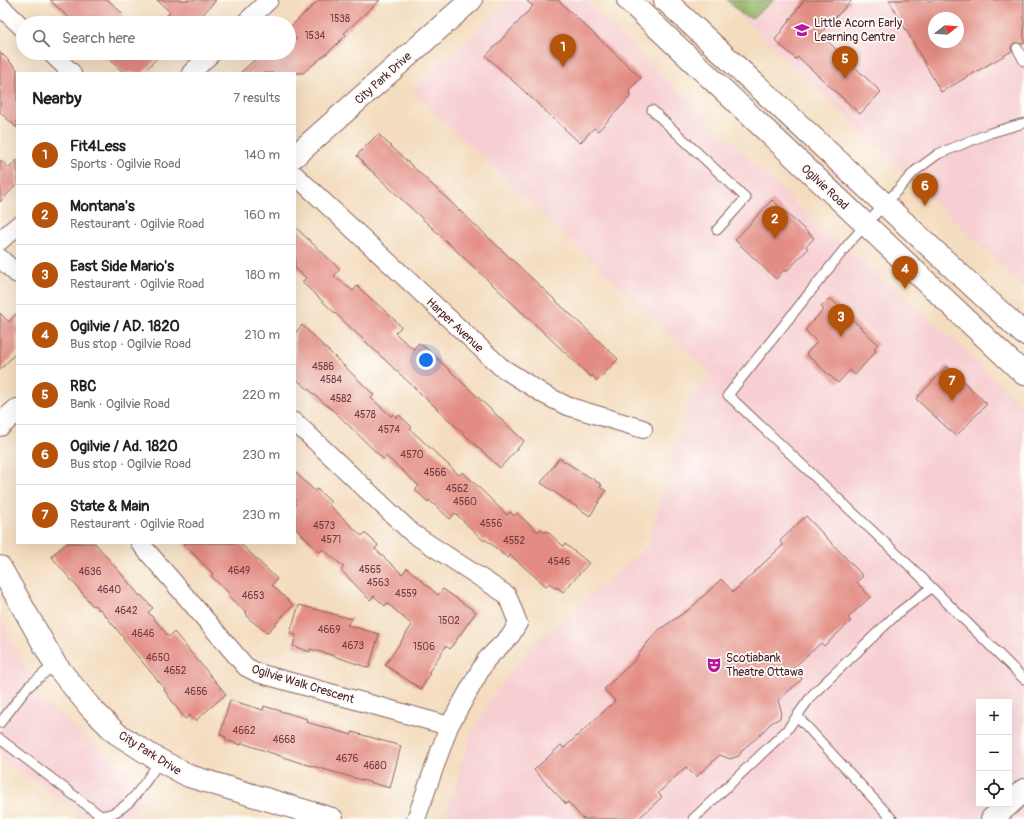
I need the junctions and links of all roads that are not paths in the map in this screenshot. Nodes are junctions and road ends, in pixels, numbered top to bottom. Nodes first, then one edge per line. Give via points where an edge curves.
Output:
1 (268, 0) edge
2 (471, 0) edge
3 (628, 0) edge
4 (665, 0) edge
5 (0, 6) edge
6 (251, 16) edge
7 (16, 21) edge
8 (1017, 48) dead end
9 (58, 60) edge
10 (205, 60) edge
11 (1024, 61) edge
12 (71, 72) edge
13 (192, 72) edge
14 (652, 110) dead end
15 (1024, 123) edge
16 (296, 155) edge
17 (296, 176) edge
18 (884, 203) junction
19 (865, 225) junction
20 (16, 227) edge
21 (717, 230) dead end
22 (0, 241) edge
23 (0, 258) edge
24 (16, 273) edge
25 (1024, 334) edge
26 (1024, 374) edge
27 (16, 411) edge
28 (296, 423) edge
29 (0, 426) edge
30 (643, 429) dead end
31 (141, 544) edge
32 (0, 567) edge
33 (931, 588) junction
34 (55, 664) junction
35 (1024, 679) edge
36 (798, 717) junction
37 (0, 723) edge
38 (449, 726) junction
39 (0, 739) edge
40 (160, 761) junction
41 (1024, 790) edge
42 (1012, 801) edge
43 (1006, 807) edge
44 (332, 819) edge
45 (416, 819) edge
46 (693, 819) edge
47 (892, 819) edge
48 (992, 819) edge

1 - 6 street
2 - 16 main road, City Park Drive
3 - 19 main road, Ogilvie Road
4 - 18 main road
5 - 7 street
8 - 11 lane
9 - 12 street
10 - 13 street
14 - 21 lane via 746,198
15 - 18 lane via 990,133 938,154 916,171
17 - 30 street, Harper Avenue via 501,367 567,406
18 - 19 lane
18 - 25 main road
19 - 26 main road, Ogilvie Road
19 - 33 lane via 728,395
20 - 22 street
23 - 24 street
27 - 29 main road
28 - 38 street via 412,533 507,595 518,622 511,635 486,660
31 - 38 street, Ogilvie Walk Crescent via 246,667 258,673
32 - 34 main road, City Park Drive
33 - 35 lane
33 - 36 lane via 898,613 812,695
34 - 37 lane via 28,687
34 - 40 main road, City Park Drive via 90,707 116,732
36 - 46 lane
36 - 47 lane
38 - 45 street
39 - 40 lane via 101,816 111,815 125,807
40 - 44 main road, City Park Drive via 189,776
41 - 42 main road
43 - 48 main road

